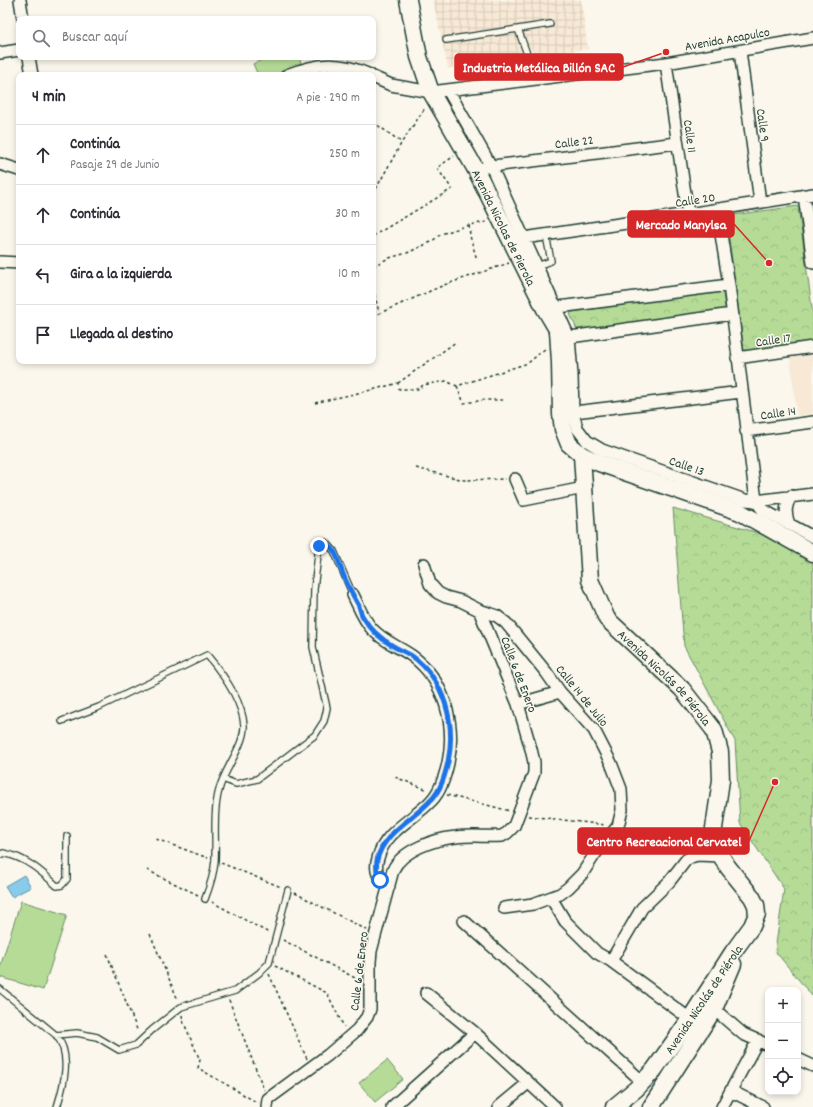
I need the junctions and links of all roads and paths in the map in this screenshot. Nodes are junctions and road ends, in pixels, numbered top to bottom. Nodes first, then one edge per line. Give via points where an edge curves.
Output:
1 (20, 0) edge
2 (408, 0) edge
3 (23, 16) edge
4 (550, 24) dead end
5 (518, 29) junction
6 (446, 40) dead end
7 (812, 41) edge
8 (16, 50) edge
9 (740, 51) junction
10 (0, 53) edge
11 (30, 60) edge
12 (666, 63) junction
13 (32, 72) edge
14 (295, 72) edge
15 (362, 72) edge
16 (376, 78) edge
17 (525, 80) junction
18 (448, 90) junction
19 (433, 94) junction
20 (376, 124) edge
21 (402, 142) junction
22 (677, 143) junction
23 (464, 149) junction
24 (0, 164) edge
25 (491, 166) junction
26 (474, 168) junction
27 (16, 169) edge
28 (376, 189) edge
29 (808, 195) edge
30 (760, 202) junction
31 (717, 209) junction
32 (688, 214) junction
33 (500, 219) junction
34 (469, 225) junction
35 (376, 234) edge
36 (546, 235) junction
37 (517, 239) junction
38 (521, 259) junction
39 (477, 260) dead end
40 (0, 262) edge
41 (16, 263) edge
42 (813, 263) edge
43 (376, 264) edge
44 (537, 266) junction
45 (729, 285) junction
46 (376, 299) edge
47 (550, 308) junction
48 (380, 313) junction
49 (732, 314) junction
50 (376, 315) edge
51 (564, 337) junction
52 (456, 342) dead end
53 (813, 347) edge
54 (737, 358) junction
55 (398, 383) junction
56 (458, 386) junction
57 (741, 392) junction
58 (505, 400) dead end
59 (315, 403) dead end
60 (567, 413) junction
61 (813, 422) edge
62 (746, 431) junction
63 (582, 455) junction
64 (416, 468) dead end
65 (515, 479) joint
66 (584, 488) junction
67 (813, 494) edge
68 (791, 496) junction
69 (756, 501) junction
70 (789, 524) junction
71 (813, 537) edge
72 (813, 553) edge
73 (424, 564) dead end
74 (352, 595) joint
75 (479, 610) junction
76 (560, 692) junction
77 (518, 704) junction
78 (62, 721) dead end
79 (395, 777) dead end
80 (223, 779) junction
81 (437, 793) junction
82 (518, 813) junction
83 (618, 826) junction
84 (67, 836) dead end
85 (156, 839) dead end
86 (0, 855) edge
87 (721, 856) junction
88 (215, 861) junction
89 (147, 870) dead end
90 (389, 886) junction
91 (288, 890) junction
92 (551, 898) junction
93 (205, 899) junction
94 (504, 908) dead end
95 (464, 921) dead end
96 (150, 934) dead end
97 (375, 934) junction
98 (276, 937) junction
99 (733, 952) junction
100 (107, 954) dead end
101 (611, 961) junction
102 (268, 964) junction
103 (370, 985) junction
104 (0, 989) edge
105 (426, 992) dead end
106 (226, 994) junction
107 (181, 1008) junction
108 (714, 1009) junction
109 (690, 1019) junction
110 (475, 1033) junction
111 (56, 1035) junction
112 (350, 1037) junction
113 (141, 1040) junction
114 (763, 1043) edge
115 (801, 1060) edge
116 (813, 1066) edge
117 (311, 1068) junction
118 (643, 1082) junction
119 (528, 1084) junction
120 (731, 1091) junction
121 (265, 1103) edge
122 (57, 1107) edge
123 (392, 1107) edge
124 (499, 1107) edge
125 (555, 1107) edge
126 (614, 1107) edge
127 (651, 1107) edge
128 (722, 1107) edge
129 (763, 1107) edge

1 - 3 street
2 - 19 street, Avenida Nicolas de Pierola via 419,57
4 - 5 lane
5 - 6 lane
5 - 17 lane via 527,54
7 - 9 street, Avenida Acapulco
8 - 10 street
9 - 12 street, Avenida Acapulco
9 - 30 street, Calle 9
11 - 13 street
12 - 17 street, Avenida Acapulco
12 - 22 street, Calle 11
14 - 15 street via 306,68 338,65
16 - 19 street, Avenida Acapulco via 391,85
17 - 18 street, Avenida Acapulco
18 - 19 street, Avenida Acapulco
18 - 25 street
19 - 21 path
19 - 23 street, Avenida Nicolas de Pierola
20 - 21 path
21 - 28 path
22 - 25 street, Calle 22
22 - 32 street, Calle 11
23 - 26 street, Avenida Nicolas de Pierola
23 - 35 path via 437,168 452,189
24 - 27 street
25 - 26 street, Calle 22
25 - 37 street
26 - 33 street, Avenida Nicolas de Pierola
29 - 30 street, Calle 20
29 - 42 street
30 - 31 street, Calle 20
31 - 32 street, Calle 20
31 - 45 street
32 - 36 street, Calle 20
33 - 34 path
33 - 37 street, Avenida Nicolas de Pierola
34 - 39 path
34 - 43 path via 441,234 431,242
36 - 37 street, Calle 20
36 - 44 lane via 552,261
37 - 38 street, Avenida Nicolas de Pierola
37 - 44 street
38 - 47 street, Avenida Nicolas de Pierola
38 - 48 path via 444,285
40 - 41 street
44 - 47 street
45 - 47 street
45 - 49 street
46 - 48 path
47 - 51 street, Avenida Nicolas de Pierola via 558,331
48 - 50 path
49 - 51 street
49 - 54 street
51 - 56 path via 528,363
51 - 60 street, Avenida Nicolas de Pierola
52 - 55 path
53 - 54 street, Calle 17
54 - 57 street
55 - 56 path via 399,389 419,390 423,385 446,381
55 - 59 path
56 - 58 path via 464,403
57 - 60 street
57 - 62 street
60 - 63 street, Avenida Nicolas de Pierola via 563,429 569,444
60 - 69 street, Calle 13 via 587,441 602,450 745,500
61 - 62 street, Calle 14
62 - 69 street
63 - 66 street, Avenida Nicolás de Piérola
63 - 72 street, Avenida Nicolas de Pierola via 740,512
64 - 65 path via 464,480
65 - 66 street via 524,500
66 - 87 street, Avenida Nicolás de Piérola via 590,580 607,619 682,689 714,730 720,752 721,780 714,828 715,843
67 - 68 street, Calle 13
68 - 69 street, Calle 13
68 - 70 street via 786,508
69 - 70 street via 763,510
70 - 71 street
73 - 75 street, Calle 14 de Julio via 435,591
74 - 80 lane via 334,551 323,542 319,546 314,589 313,647 327,708 324,721 315,735 257,779 236,784
74 - 81 street via 372,630 418,661 441,693 450,722 451,741 446,768
75 - 76 street, Calle 14 de Julio via 497,616 506,623
75 - 77 street, Calle 6 de Enero
76 - 77 street
76 - 83 street, Calle 14 de Julio via 594,730 616,774 622,800
77 - 82 street, Calle 6 de Enero via 532,749 534,767 532,779
78 - 80 lane via 99,707 207,656 222,673 235,696 244,724 243,738
79 - 81 path
80 - 88 lane via 216,813
81 - 82 path
81 - 90 street via 389,838 381,850 376,870 380,880
82 - 83 path
82 - 90 street, Calle 6 de Enero via 514,826 502,836 456,837 415,849 395,866
83 - 92 street, Calle 14 de Julio via 582,874 568,888
84 - 86 lane via 67,879 62,885 57,886 38,869 19,858 3,853
85 - 88 path
87 - 99 street, Avenida Nicolás de Piérola via 756,905 757,914 752,926
87 - 101 street via 697,855 686,860 669,882 642,908
88 - 91 path
88 - 93 lane via 212,883
89 - 93 path
90 - 97 street, Calle 6 de Enero
91 - 97 path
91 - 98 lane
92 - 94 street, Calle 14 de Julio via 533,904
92 - 101 street via 568,924 597,953
93 - 98 path
95 - 118 street
96 - 107 path
97 - 103 street, Calle 6 de Enero via 370,962
98 - 102 lane
98 - 103 path
99 - 108 street via 732,969
99 - 109 street, Avenida Nicolás de Piérola
100 - 113 path
101 - 109 street
102 - 106 lane via 235,991
102 - 112 path via 327,993
102 - 117 path
103 - 112 street, Calle 6 de Enero via 370,1009 367,1017
104 - 111 lane
105 - 110 street
106 - 107 lane
106 - 121 path
107 - 113 lane
107 - 121 path via 183,1021 200,1060 198,1068
108 - 114 street via 743,1034
108 - 127 street
109 - 118 street, Avenida Nicolás de Piérola
110 - 119 street
110 - 123 street
111 - 113 lane via 77,1033 97,1037 119,1050 136,1045
111 - 122 lane via 62,1043 66,1058
112 - 117 street, Calle 6 de Enero
114 - 120 street
115 - 116 street
117 - 121 street, Calle 6 de Enero
118 - 126 street, Avenida Nicolás de Piérola
119 - 124 street
119 - 125 street
120 - 128 street
120 - 129 street

